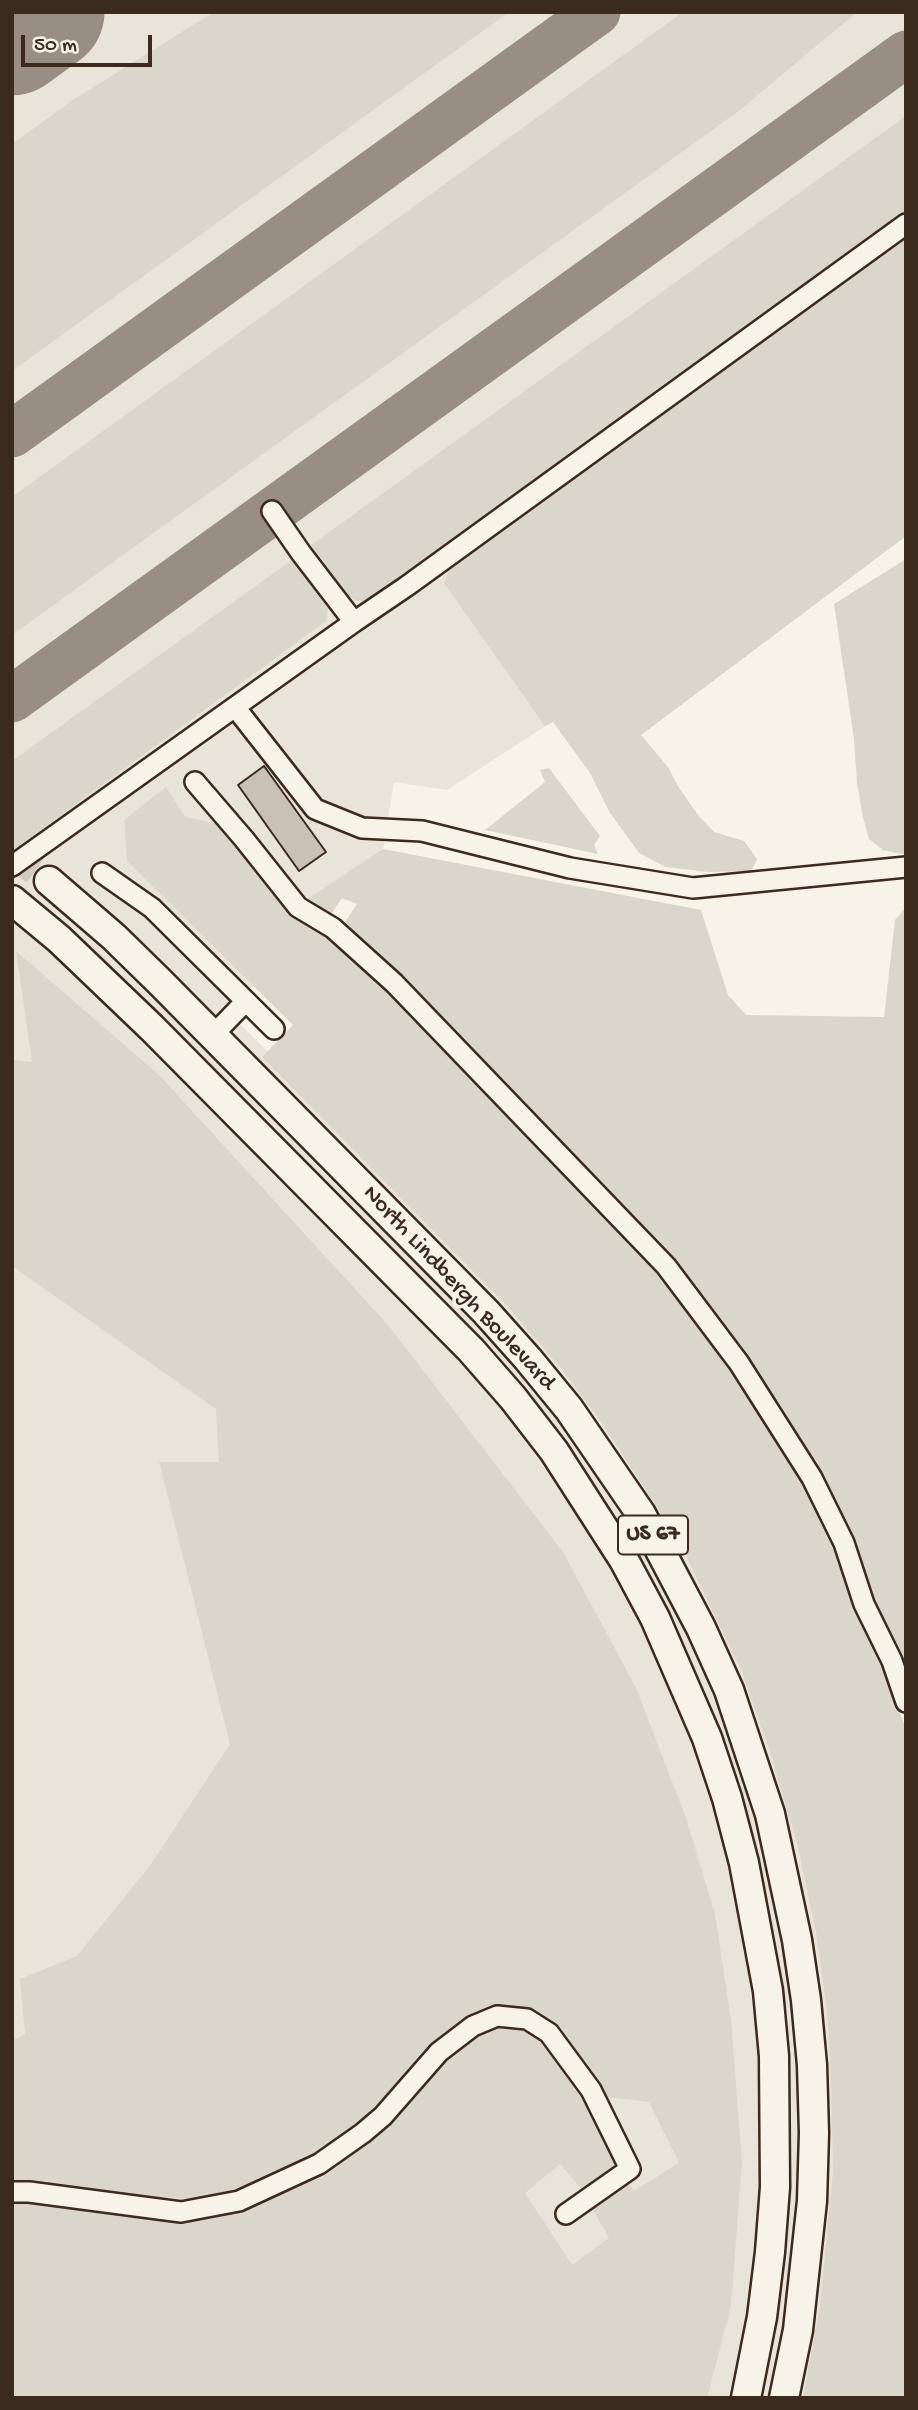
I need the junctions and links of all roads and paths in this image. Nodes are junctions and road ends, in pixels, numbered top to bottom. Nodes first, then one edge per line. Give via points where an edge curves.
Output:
1 (906, 224) edge
2 (272, 511) dead end
3 (354, 622) junction
4 (235, 707) junction
5 (195, 782) dead end
6 (12, 866) edge
7 (906, 867) edge
8 (102, 873) dead end
9 (48, 881) tunnel mouth
10 (12, 900) edge
11 (246, 1002) junction
12 (274, 1029) dead end
13 (214, 1035) junction
14 (906, 1702) edge
15 (12, 2192) edge
16 (566, 2214) dead end
17 (746, 2398) edge
18 (784, 2398) edge

1 - 3 lane
2 - 3 lane
3 - 4 lane
4 - 6 lane
4 - 7 lane via 315,809 362,828 422,831 570,868 692,888
5 - 14 lane via 298,907 333,928 394,983 666,1266 740,1363 812,1478 844,1543 864,1604
8 - 11 lane via 152,908
9 - 13 highway, North Lindbergh Boulevard / US 67 via 114,937
10 - 17 highway, North Lindbergh Boulevard / US 67 via 134,1010 471,1350 568,1472 655,1618 707,1738 727,1798 768,1991 774,2056 775,2187 762,2317
11 - 12 lane
11 - 13 lane
13 - 18 highway, North Lindbergh Boulevard / US 67 via 486,1311 569,1409 641,1514 729,1690 786,1878 812,2065 814,2133 806,2265
15 - 16 lane via 181,2212 239,2201 319,2164 363,2133 439,2052 473,2026 497,2017 527,2019 549,2033 591,2090 630,2169

